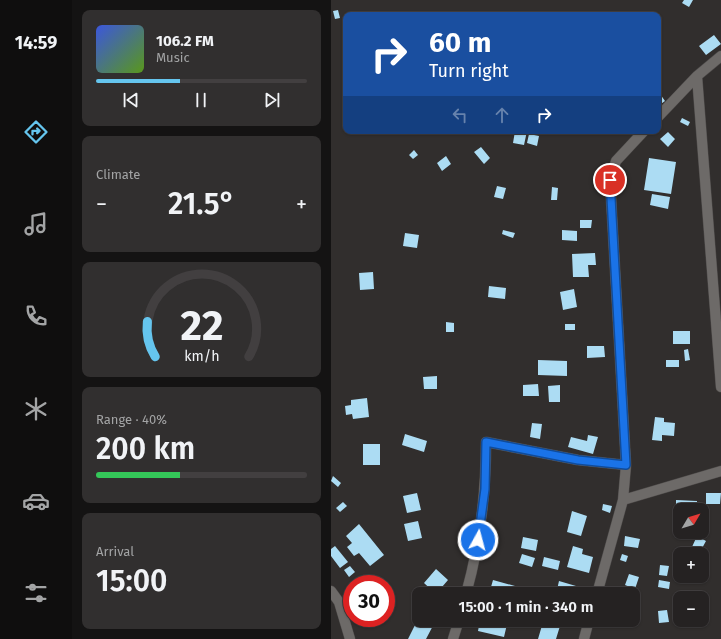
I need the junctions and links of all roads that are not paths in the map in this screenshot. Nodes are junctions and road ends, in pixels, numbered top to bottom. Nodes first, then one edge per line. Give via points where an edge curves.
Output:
1 (721, 56) edge
2 (697, 76) junction
3 (661, 114) edge
4 (641, 134) edge
5 (721, 387) edge
6 (626, 465) junction
7 (721, 471) edge
8 (623, 500) junction
9 (468, 587) edge
10 (599, 587) edge
11 (331, 591) edge
12 (457, 627) edge
13 (587, 627) edge
14 (350, 639) edge
15 (453, 639) edge
16 (584, 639) edge

1 - 2 street
2 - 3 street
2 - 5 street
4 - 6 street via 616,161 610,180
6 - 8 street
6 - 9 street via 578,460 486,442 485,489 476,556
7 - 8 street
8 - 10 street
11 - 14 street via 339,602
12 - 15 street
13 - 16 street

